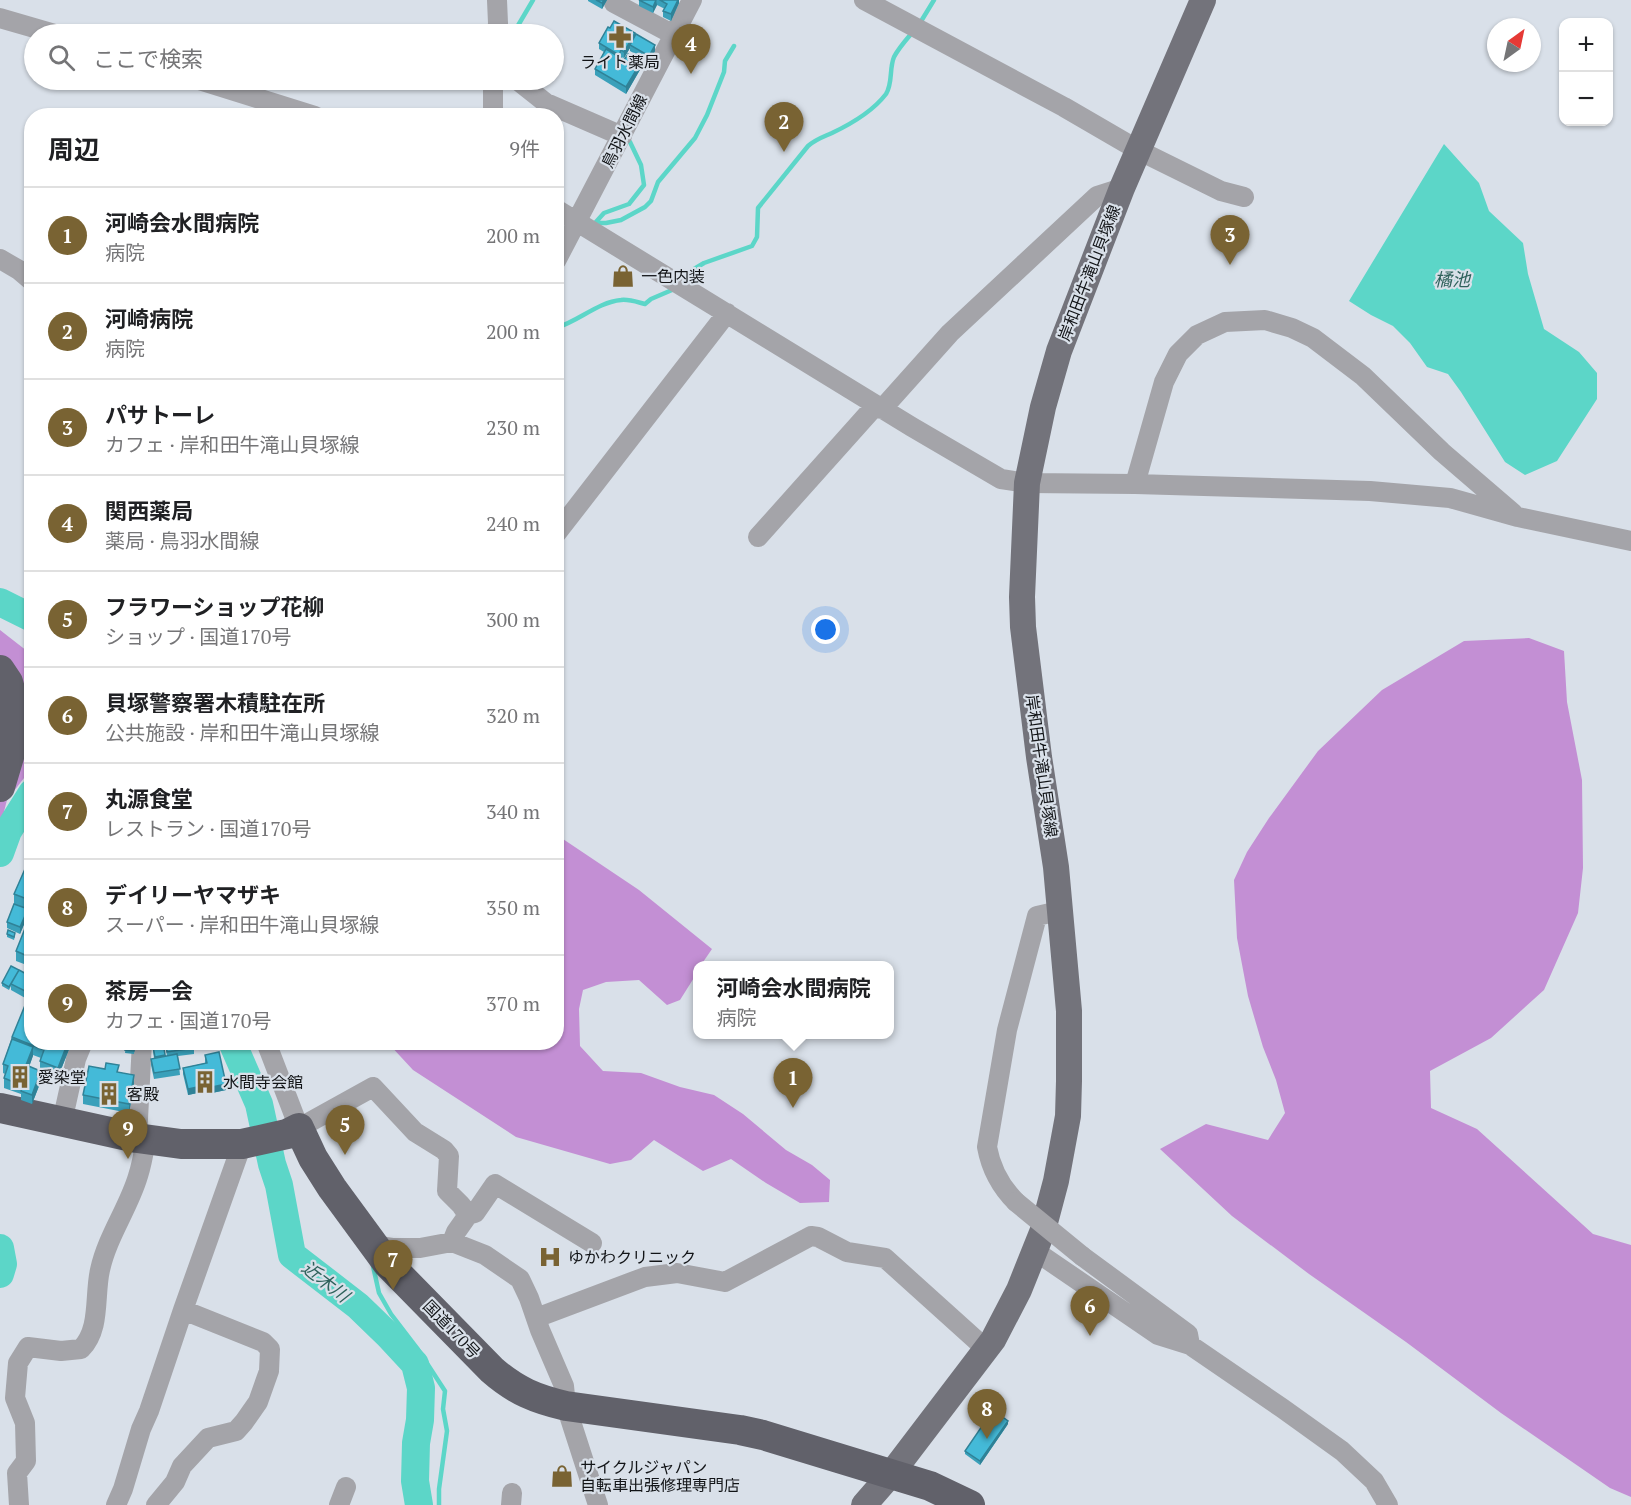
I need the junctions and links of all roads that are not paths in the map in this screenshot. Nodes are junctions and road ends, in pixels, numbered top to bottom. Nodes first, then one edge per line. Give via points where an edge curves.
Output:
1 (615, 0) edge
2 (692, 0) edge
3 (864, 0) edge
4 (1203, 0) edge
5 (493, 2) edge
6 (0, 18) edge
7 (498, 24) edge
8 (24, 25) edge
9 (674, 35) junction
10 (231, 90) edge
11 (493, 90) edge
12 (530, 90) edge
13 (289, 108) edge
14 (493, 108) edge
15 (558, 108) edge
16 (564, 111) edge
17 (622, 136) junction
18 (1138, 150) junction
19 (1122, 188) junction
20 (1244, 197) dead end
21 (564, 213) edge
22 (577, 221) junction
23 (564, 246) edge
24 (0, 259) edge
25 (24, 274) edge
26 (728, 313) junction
27 (879, 407) junction
28 (1028, 483) junction
29 (1135, 484) junction
30 (1518, 517) junction
31 (564, 524) edge
32 (758, 537) dead end
33 (1631, 541) edge
34 (0, 670) edge
35 (0, 788) edge
36 (1059, 911) junction
37 (79, 1050) edge
38 (142, 1050) edge
39 (268, 1050) edge
40 (2, 1108) edge
41 (62, 1122) junction
42 (293, 1131) junction
43 (142, 1139) junction
44 (246, 1143) junction
45 (468, 1215) junction
46 (452, 1242) junction
47 (592, 1243) dead end
48 (373, 1245) junction
49 (1035, 1251) junction
50 (183, 1310) junction
51 (536, 1318) junction
52 (1190, 1345) junction
53 (986, 1349) junction
54 (566, 1406) junction
55 (891, 1474) junction
56 (20, 1505) edge
57 (116, 1505) edge
58 (156, 1505) edge
59 (598, 1505) edge
60 (864, 1505) edge
61 (970, 1505) edge
62 (1388, 1505) edge

1 - 9 street via 614,3
2 - 9 street, 鳥羽水間線
3 - 18 street
4 - 18 main road, 岸和田牛滝山貝塚線
5 - 7 street
6 - 8 street
9 - 17 street, 鳥羽水間線
10 - 13 street
11 - 14 street
12 - 15 street
16 - 17 street
17 - 22 street, 鳥羽水間線
18 - 19 main road, 岸和田牛滝山貝塚線
18 - 20 street via 1221,191
19 - 27 street via 1096,195 950,333
19 - 28 main road, 岸和田牛滝山貝塚線 via 1059,351
21 - 22 street
22 - 23 street, 鳥羽水間線
22 - 26 street
24 - 25 street
26 - 27 street
26 - 31 street
27 - 28 street via 1001,479
27 - 32 street
28 - 29 street
28 - 36 main road, 岸和田牛滝山貝塚線 via 1023,627
29 - 30 street via 1427,496 1450,498
29 - 30 street via 1164,382 1178,354 1197,335 1225,322 1265,320 1313,338 1364,376 1442,452
30 - 33 street
34 - 35 highway via 8,682 15,718 14,740
36 - 49 main road, 岸和田牛滝山貝塚線 via 1069,1011 1068,1116 1056,1181
36 - 52 street, bridge via 1037,916 1007,1030 987,1147 990,1164 1016,1202 1188,1334
37 - 41 street
38 - 43 street
39 - 42 street
40 - 41 highway
41 - 43 highway
42 - 44 highway
42 - 45 street via 373,1088 415,1132 449,1156 447,1191
42 - 48 highway, 国道170号
43 - 44 highway via 181,1144
43 - 56 street via 138,1177 100,1269 89,1342 81,1349 61,1351 28,1347 18,1363 15,1398 25,1423 26,1461 17,1473
44 - 50 street
45 - 46 street
45 - 47 street via 475,1213 495,1184
46 - 48 street via 420,1248
46 - 51 street via 485,1256 519,1279
48 - 54 highway, 国道170号 via 506,1382
49 - 52 street via 1158,1335
49 - 53 main road, 岸和田牛滝山貝塚線 via 1011,1308
50 - 57 street
50 - 58 street via 263,1342 270,1349 269,1371 258,1402 244,1422 236,1431 208,1438 182,1466 175,1482
51 - 53 street via 645,1277 677,1273 725,1282 811,1236 847,1252 885,1258
51 - 54 street via 564,1386
52 - 62 street via 1342,1451 1374,1481
53 - 55 main road, 岸和田牛滝山貝塚線
54 - 55 highway, 国道170号 via 740,1430
54 - 59 street
55 - 60 main road, 岸和田牛滝山貝塚線
55 - 61 highway, 国道170号 via 930,1486

